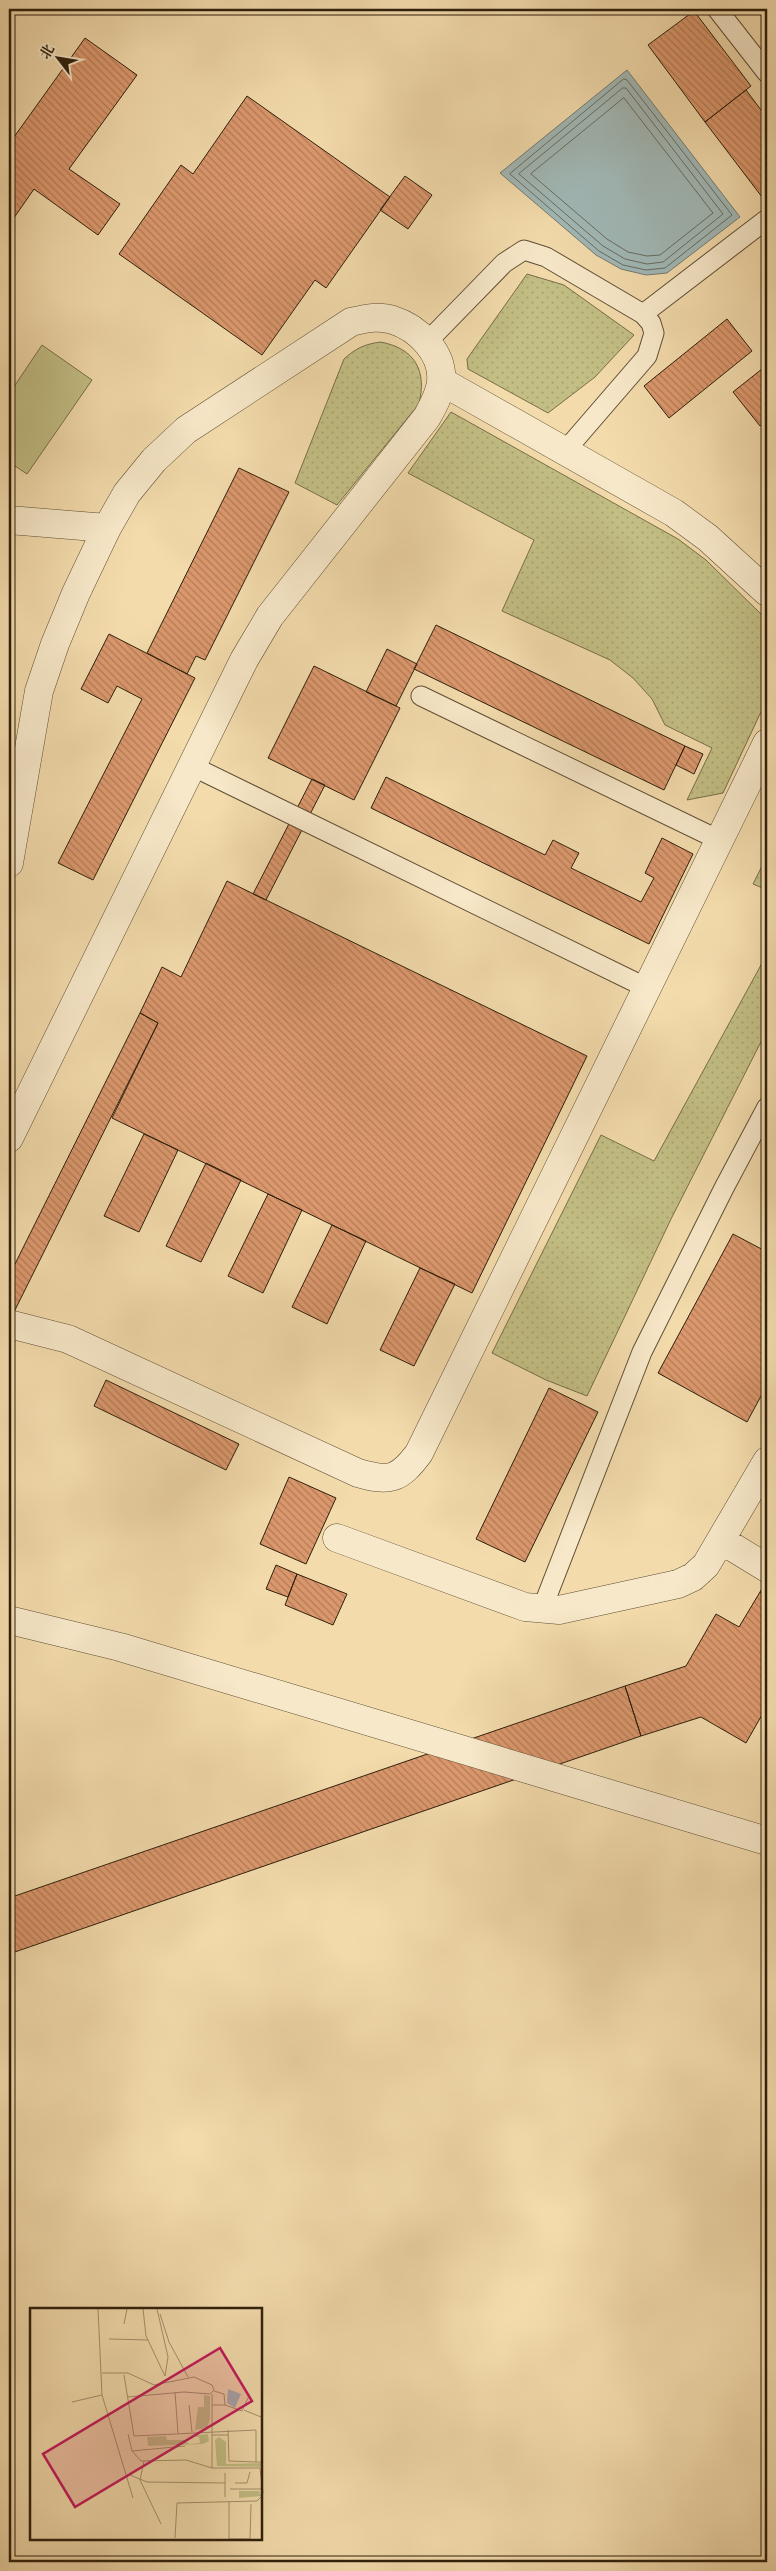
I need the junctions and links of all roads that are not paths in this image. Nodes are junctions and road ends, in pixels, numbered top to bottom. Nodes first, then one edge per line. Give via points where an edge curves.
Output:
1 (718, 9) edge
2 (767, 73) edge
3 (767, 219) edge
4 (644, 314) junction
5 (427, 342) junction
6 (441, 381) junction
7 (565, 451) junction
8 (9, 520) edge
9 (107, 528) junction
10 (767, 592) edge
11 (421, 696) dead end
12 (767, 742) edge
13 (192, 766) junction
14 (719, 840) junction
15 (9, 863) edge
16 (647, 988) junction
17 (767, 1107) edge
18 (9, 1138) edge
19 (9, 1324) edge
20 (767, 1461) edge
21 (337, 1538) dead end
22 (721, 1540) junction
23 (767, 1568) edge
24 (542, 1609) junction
25 (9, 1620) edge
26 (767, 1840) edge

1 - 2 lane
3 - 4 lane
4 - 5 lane via 546,257 524,250 504,262
4 - 7 lane via 654,333 646,356
5 - 6 street via 438,361
5 - 9 street via 412,328 392,319 370,318 351,322 186,430 154,460 128,493
6 - 7 street
6 - 13 street via 427,417 270,616 244,660
7 - 10 street via 674,512
8 - 9 street
9 - 15 street via 55,644 40,691
11 - 14 lane
12 - 14 street
13 - 16 lane
13 - 18 street
14 - 16 street
16 - 19 street via 419,1453 407,1469 392,1479 358,1473 68,1339
17 - 24 lane via 642,1352
20 - 22 street
21 - 24 street via 525,1607
22 - 23 street
22 - 24 street via 706,1565 694,1577 678,1584 559,1610
25 - 26 street via 120,1647

